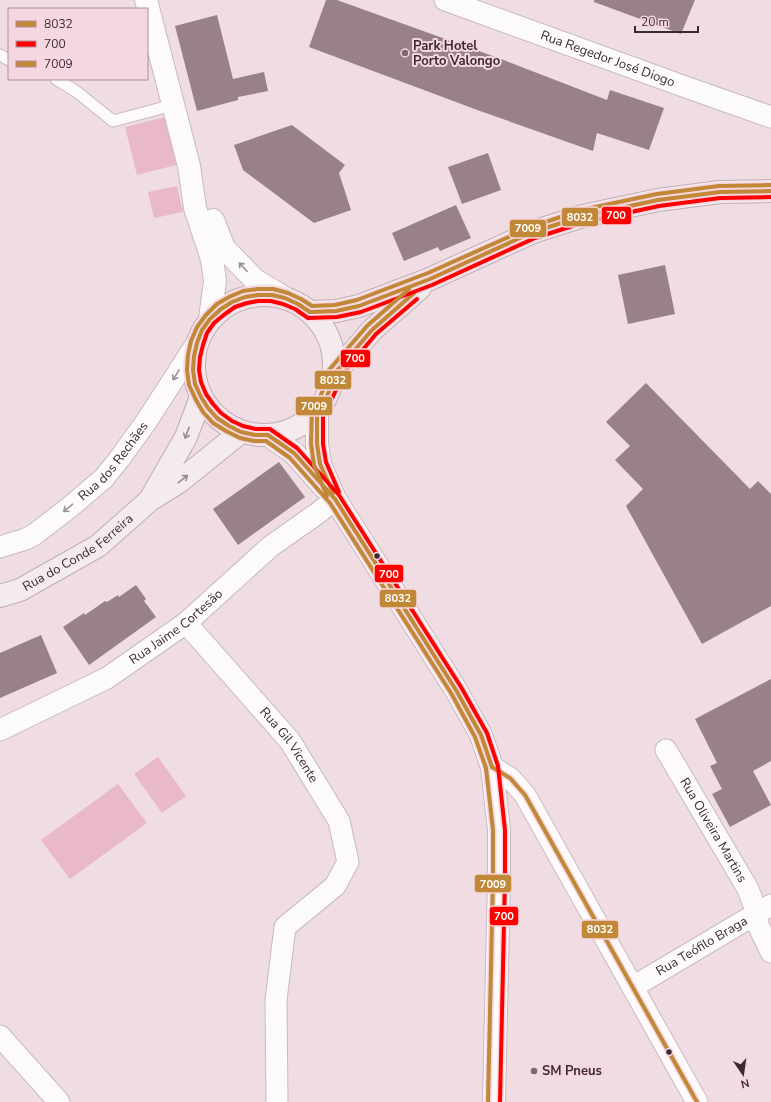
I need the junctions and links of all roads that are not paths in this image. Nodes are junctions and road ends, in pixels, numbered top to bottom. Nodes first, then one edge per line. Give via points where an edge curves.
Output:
1 (445, 0) edge
2 (148, 4) edge
3 (58, 80) edge
4 (173, 105) junction
5 (771, 117) edge
6 (189, 166) junction
7 (771, 191) edge
8 (430, 279) junction
9 (286, 298) junction
10 (310, 312) junction
11 (210, 319) junction
12 (197, 343) junction
13 (334, 374) junction
14 (200, 397) junction
15 (317, 411) junction
16 (241, 432) junction
17 (268, 435) junction
18 (335, 499) junction
19 (150, 500) junction
20 (0, 547) edge
21 (0, 596) edge
22 (186, 623) junction
23 (0, 730) edge
24 (666, 750) dead end
25 (492, 767) junction
26 (764, 909) edge
27 (771, 952) edge
28 (633, 987) junction
29 (0, 1036) edge
30 (59, 1102) edge
31 (277, 1102) edge
32 (494, 1102) edge
33 (697, 1102) edge

1 - 5 street, Rua Regedor José Diogo
2 - 4 street
3 - 4 lane via 113,121
4 - 6 street
9 -> 6 street via 255,280 224,248
6 - 11 street via 195,208 212,259 215,281
7 - 8 main road via 720,192 658,200 583,216 527,234
8 - 10 main road via 359,306 336,311
8 - 13 main road via 374,328
9 - 10 main road
9 - 11 main road via 272,295 245,297 232,302
10 - 13 main road via 327,334 332,346
11 - 12 main road
12 - 14 main road via 193,370
12 -> 20 street, Rua dos Rechães via 146,422 104,478 35,534
13 - 15 main road via 331,387
14 - 16 main road via 217,418
14 -> 19 main road, Rua do Conde Ferreira via 186,437
15 - 17 main road via 295,428
15 - 18 street via 320,464
16 - 17 main road
19 -> 16 main road, Rua do Conde Ferreira via 179,482
17 - 18 street via 294,453
18 - 22 street, Rua Jaime Cortesão via 271,546
18 - 25 street via 456,690 481,735
19 - 21 main road, Rua do Conde Ferreira via 98,546 20,590
22 - 23 street, Rua Jaime Cortesão via 108,678
22 - 31 street, Rua Gil Vicente via 290,741 339,820 348,862 335,886 285,927 276,1000
24 - 26 street, Rua Oliveira Martins via 748,889
25 - 28 street via 510,778 525,794
25 - 32 street via 499,830
26 - 27 street, Rua Oliveira Martins via 758,925
26 - 28 street, Rua Teófilo Braga
28 - 33 street
29 - 30 street

